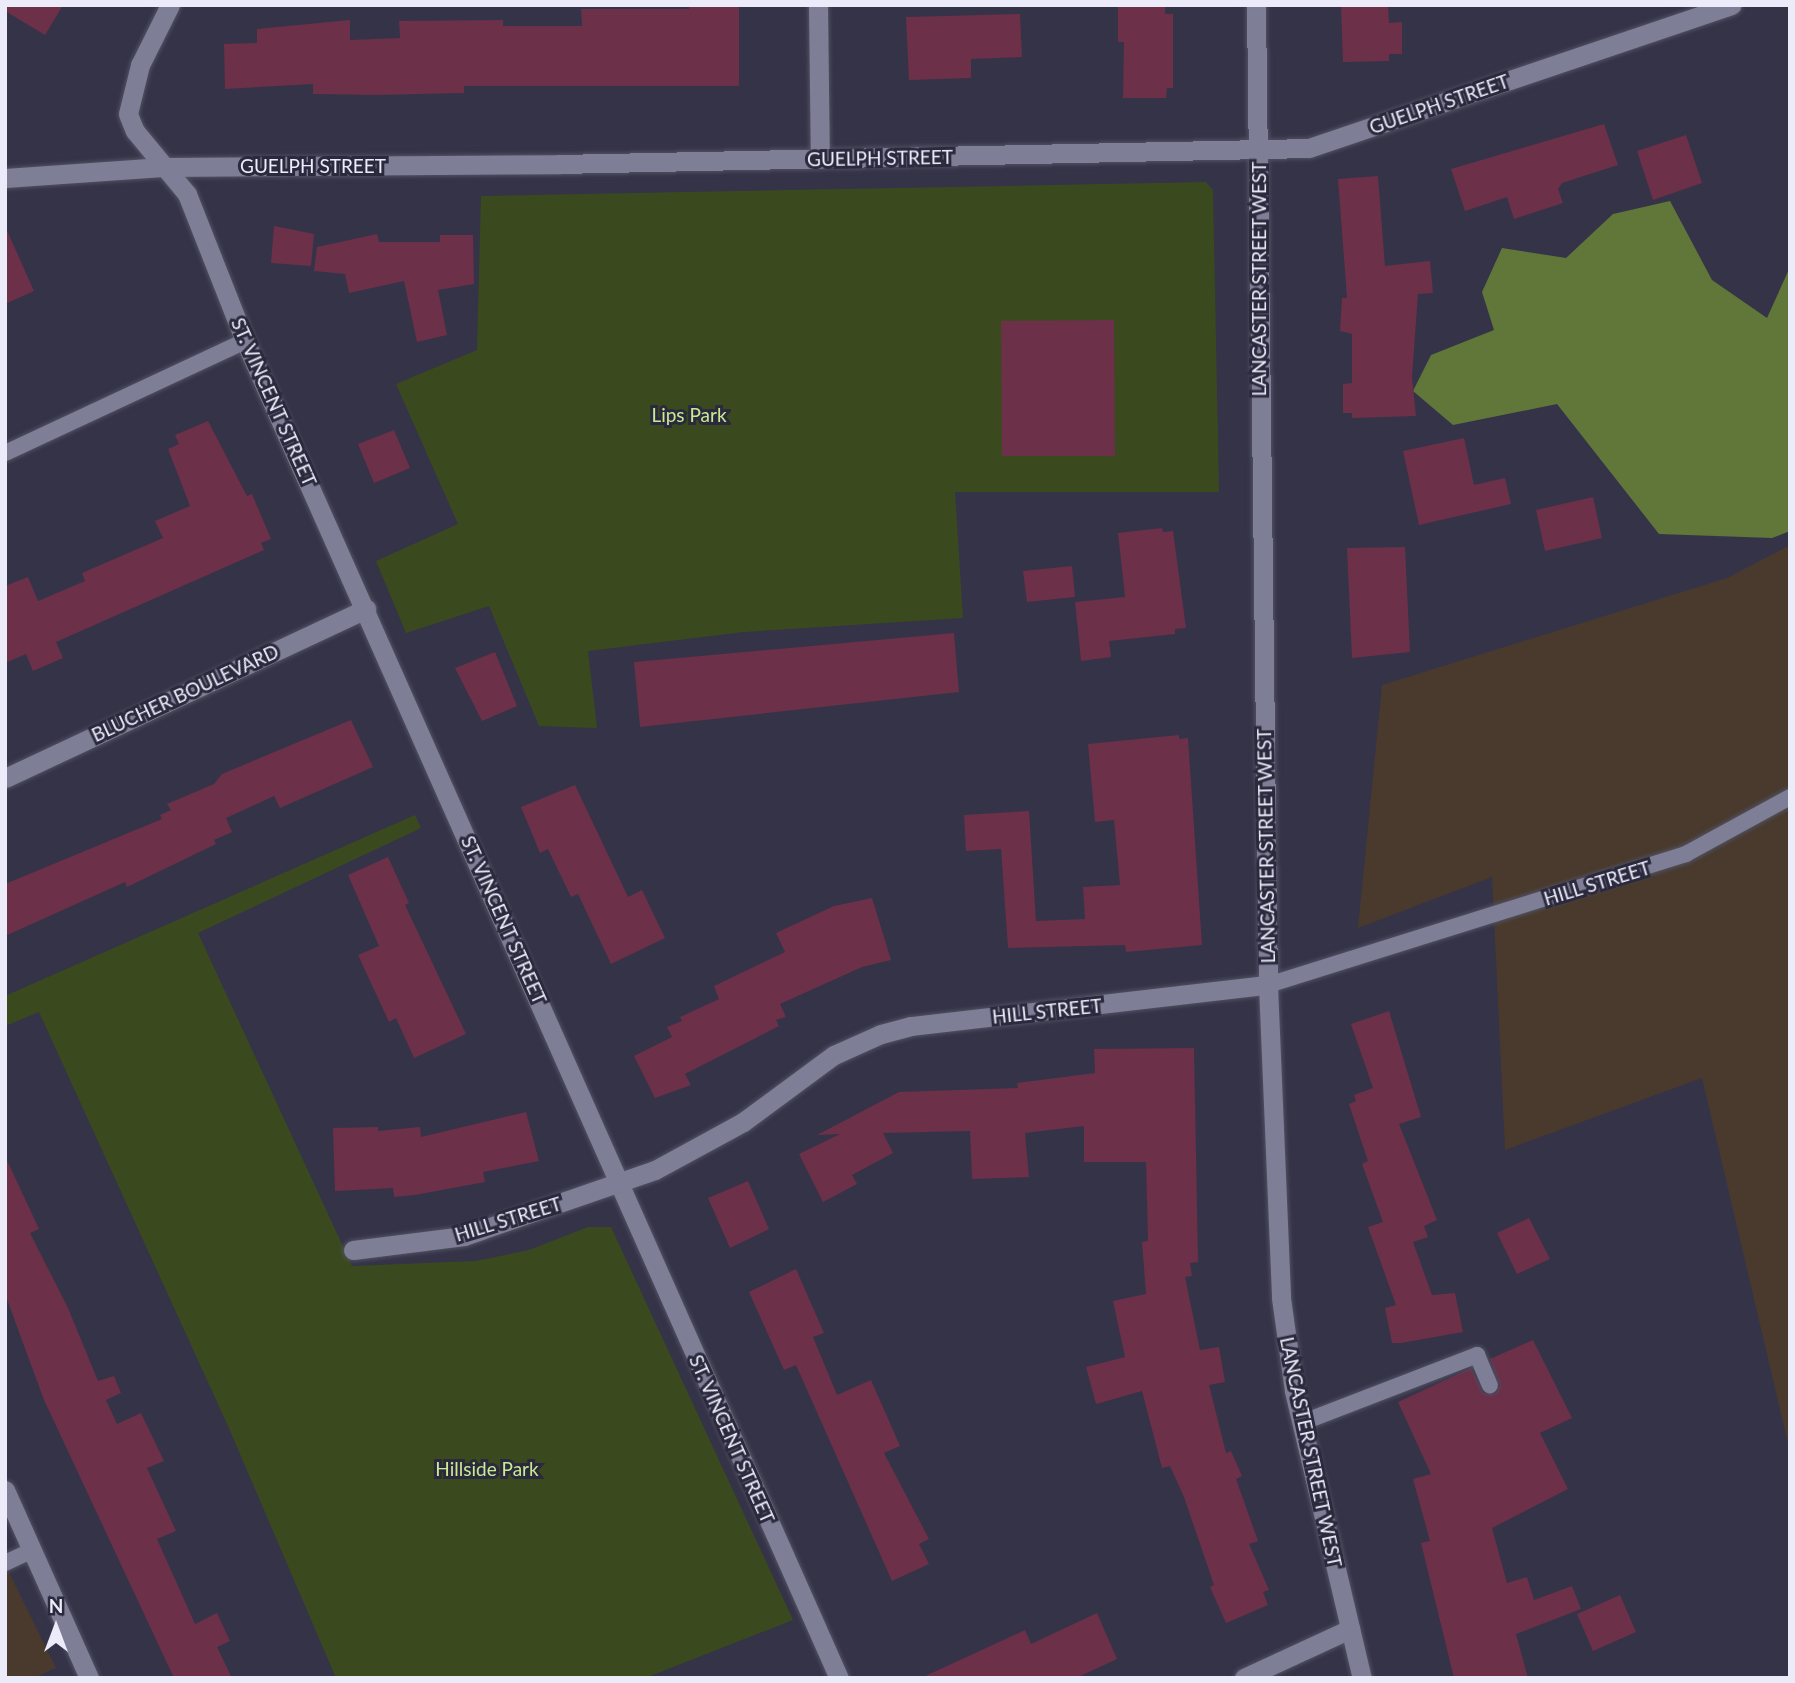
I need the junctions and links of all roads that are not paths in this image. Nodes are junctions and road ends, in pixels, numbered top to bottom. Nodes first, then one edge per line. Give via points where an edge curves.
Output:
1 (170, 5) edge
2 (818, 5) edge
3 (1256, 5) edge
4 (1731, 5) edge
5 (1258, 150) junction
6 (820, 159) junction
7 (163, 167) junction
8 (5, 178) edge
9 (245, 341) junction
10 (5, 453) edge
11 (366, 609) junction
12 (5, 778) edge
13 (1790, 797) edge
14 (1268, 985) junction
15 (622, 1184) junction
16 (353, 1250) dead end
17 (1490, 1385) dead end
18 (1301, 1423) junction
19 (5, 1490) edge
20 (32, 1551) junction
21 (5, 1563) edge
22 (1350, 1629) junction
23 (89, 1678) edge
24 (839, 1678) edge
25 (1244, 1678) edge
26 (1362, 1678) edge

1 - 7 street, ST. VINCENT STREET via 140,65 128,114
2 - 6 street
3 - 5 street, LANCASTER STREET WEST
4 - 5 street, GUELPH STREET via 1309,148
5 - 6 street, GUELPH STREET
5 - 14 street, LANCASTER STREET WEST
6 - 7 street, GUELPH STREET
7 - 8 street, GUELPH STREET
7 - 9 street, ST. VINCENT STREET via 187,194
9 - 10 lane
9 - 11 street, ST. VINCENT STREET
11 - 12 street, BLUCHER BOULEVARD
11 - 15 street, ST. VINCENT STREET
13 - 14 lane, HILL STREET via 1686,854
14 - 15 street, HILL STREET via 911,1026 881,1034 834,1055 743,1122
14 - 18 street, LANCASTER STREET WEST via 1281,1298
15 - 16 street, HILL STREET via 464,1236
15 - 24 street, ST. VINCENT STREET
17 - 18 lane via 1477,1355
18 - 22 street, LANCASTER STREET WEST
19 - 20 street
20 - 21 lane
20 - 23 street
22 - 25 street
22 - 26 street, LANCASTER STREET WEST

